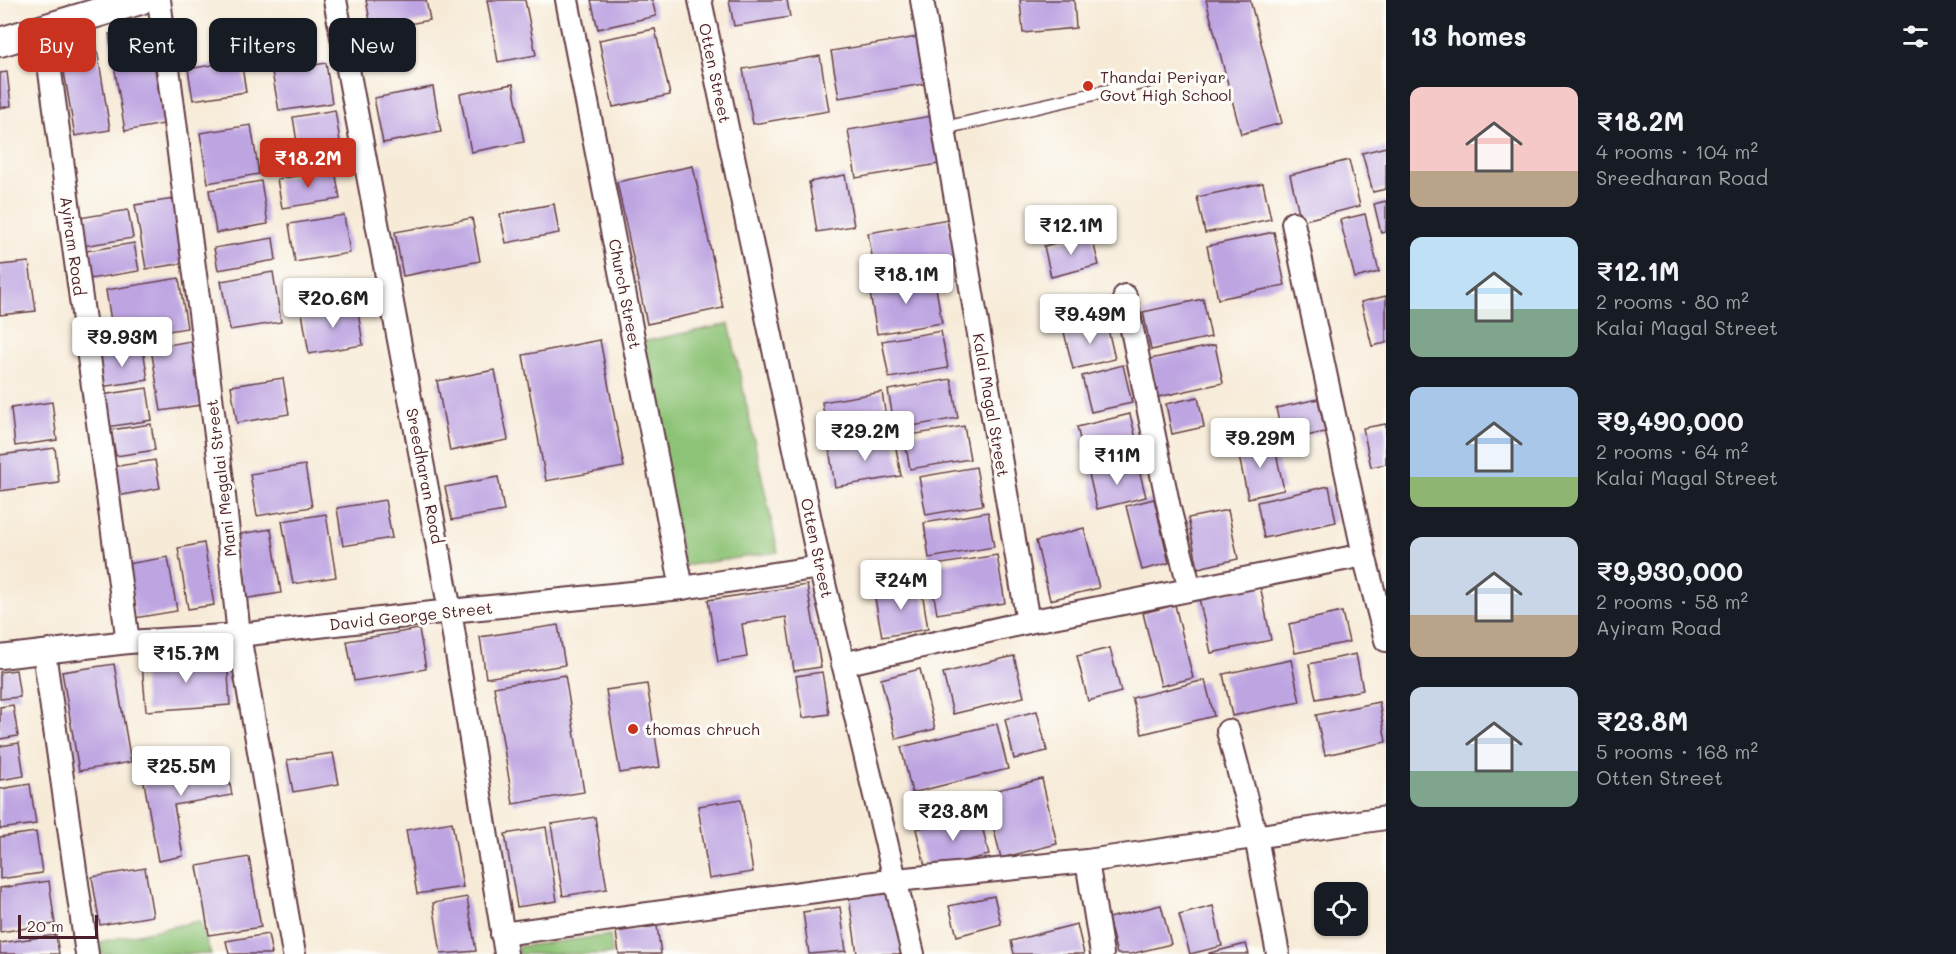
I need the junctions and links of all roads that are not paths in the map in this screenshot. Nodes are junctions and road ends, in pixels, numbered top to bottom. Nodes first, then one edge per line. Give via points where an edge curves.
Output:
1 (140, 0) edge
2 (159, 0) edge
3 (335, 0) edge
4 (567, 0) edge
5 (700, 0) edge
6 (922, 0) edge
7 (78, 18) edge
8 (18, 36) edge
9 (0, 42) edge
10 (50, 72) edge
11 (1147, 82) dead end
12 (944, 128) junction
13 (1293, 223) dead end
14 (1125, 296) dead end
15 (1364, 555) junction
16 (820, 567) junction
17 (682, 588) junction
18 (1190, 589) junction
19 (450, 611) junction
20 (1028, 622) junction
21 (239, 635) junction
22 (1386, 640) edge
23 (128, 642) junction
24 (44, 652) junction
25 (0, 657) edge
26 (843, 664) junction
27 (1228, 731) dead end
28 (1386, 818) edge
29 (1257, 837) junction
30 (1087, 861) junction
31 (896, 880) junction
32 (504, 944) edge
33 (87, 954) edge
34 (294, 954) edge
35 (913, 954) edge
36 (1102, 954) edge
37 (1278, 954) edge

1 - 7 street
2 - 21 street, Mani Megalai Street
3 - 19 street, Sreedharan Road
4 - 17 street, Church Street
5 - 16 street, Otten Street
6 - 12 street, Kalai Magal Street
8 - 9 street
10 - 23 street, Ayiram Road
11 - 12 lane
12 - 20 street, Kalai Magal Street
13 - 15 street
14 - 18 street
15 - 18 street
15 - 22 street
16 - 17 street, David George Street
16 - 26 street, Otten Street
17 - 19 street, David George Street
18 - 20 street
19 - 21 street, David George Street
19 - 32 street, Sreedharan Road
20 - 26 street
21 - 23 street, David George Street
21 - 34 street, Mani Megalai Street
23 - 24 street, David George Street
24 - 25 street, David George Street
24 - 33 street
26 - 31 street, Otten Street
27 - 29 street
28 - 29 street
29 - 30 street
29 - 37 street
30 - 31 street
30 - 36 street
31 - 32 street
31 - 35 street, Otten Street

